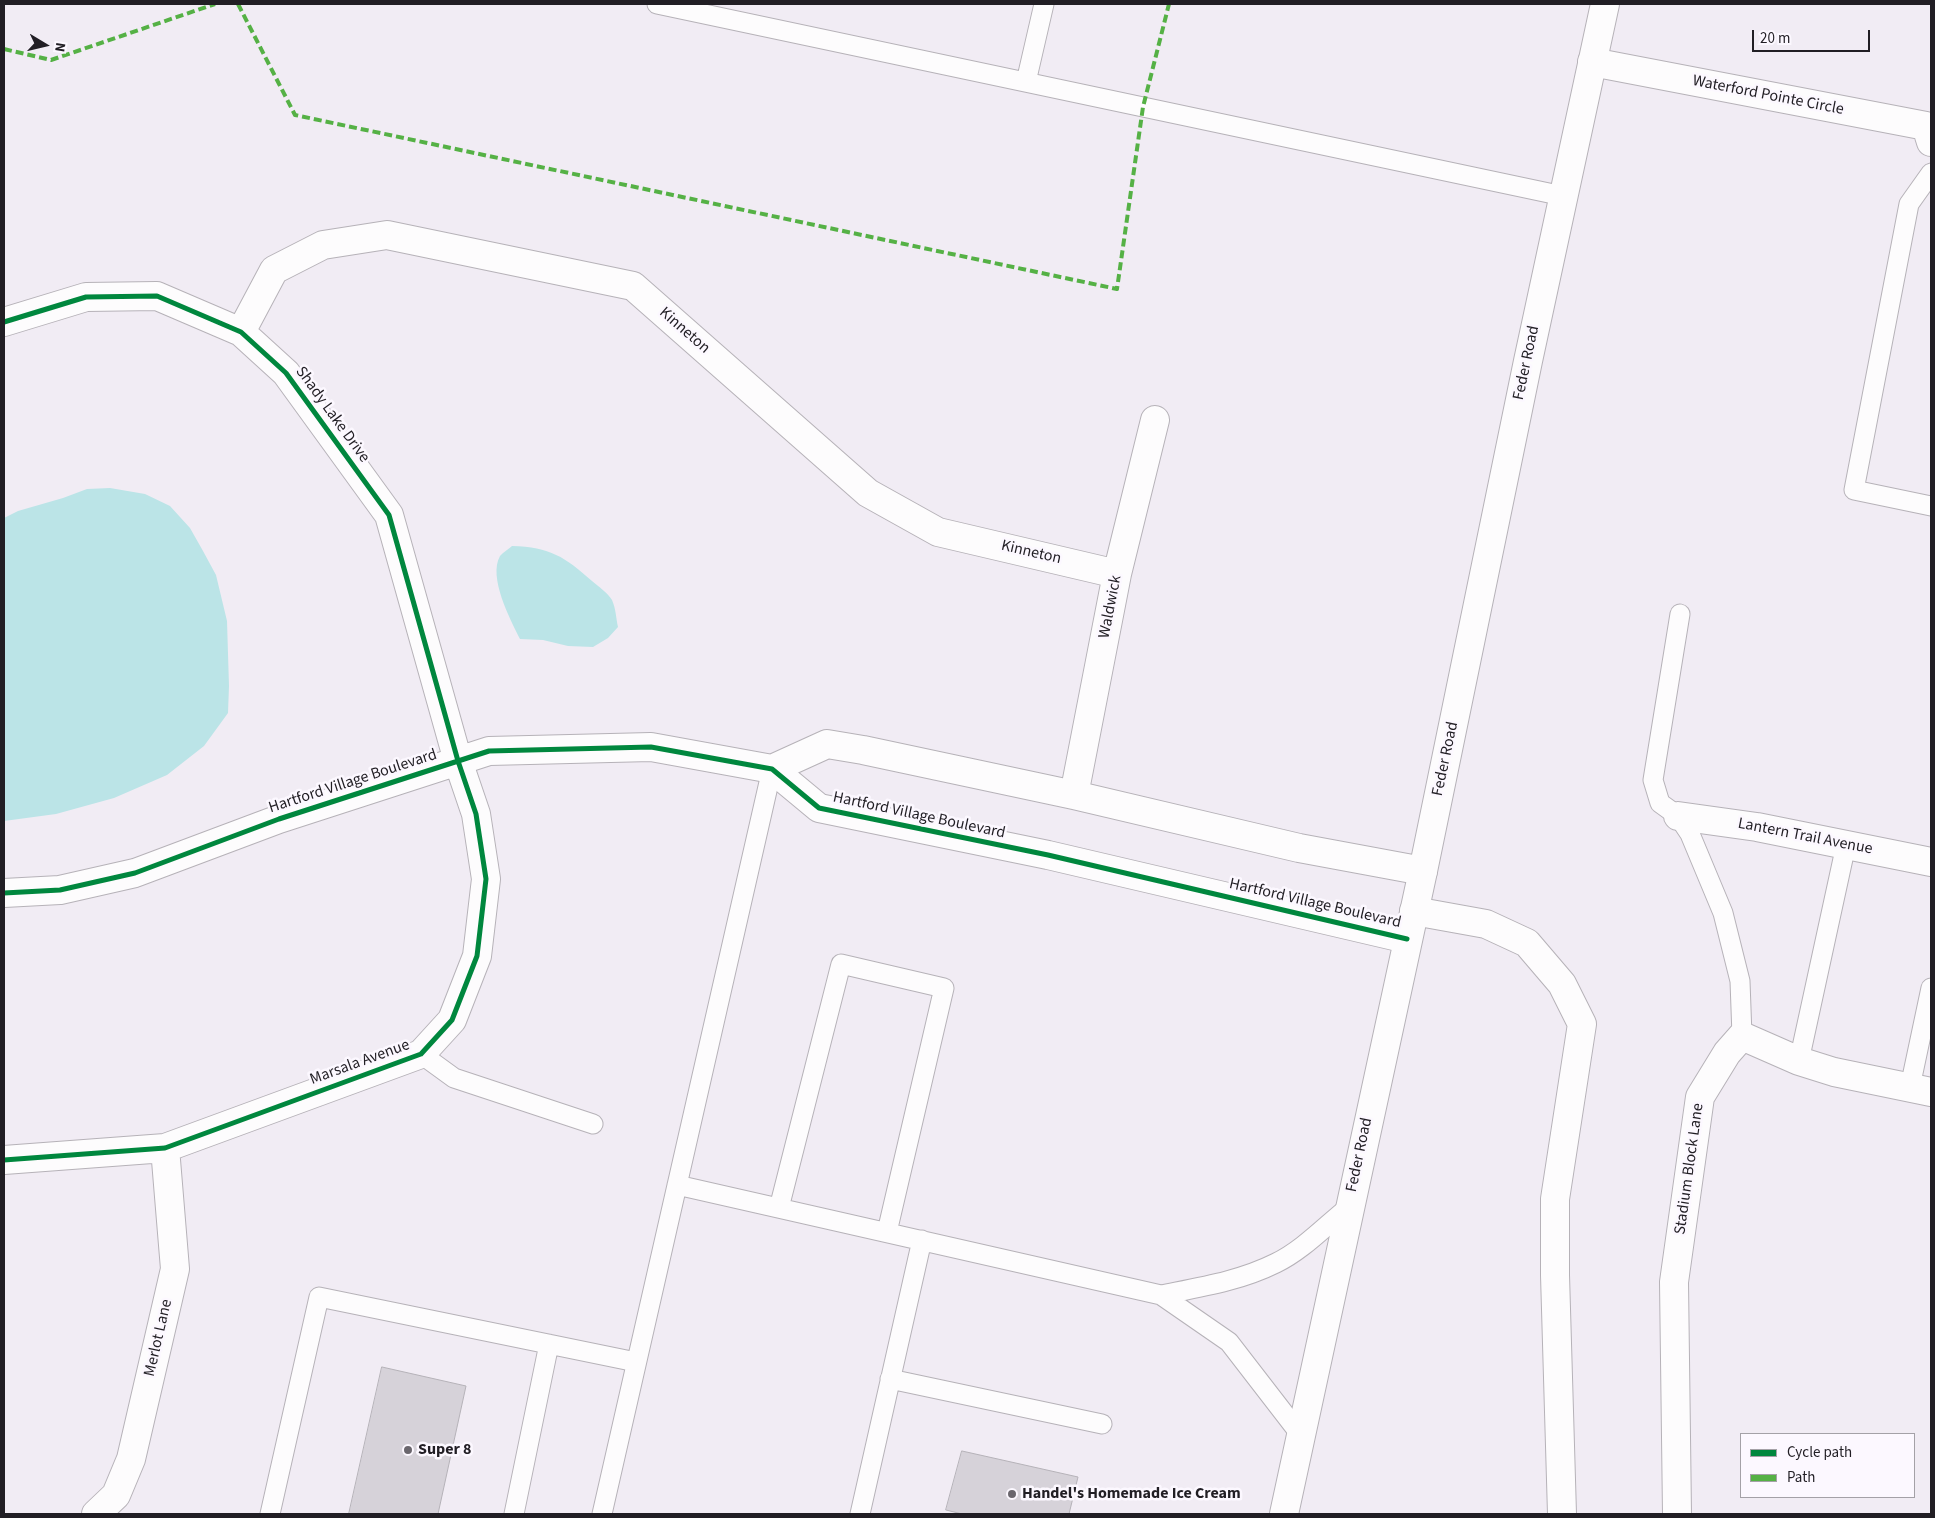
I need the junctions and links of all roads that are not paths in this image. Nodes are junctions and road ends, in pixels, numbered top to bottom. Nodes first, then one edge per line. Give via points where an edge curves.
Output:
1 (657, 4) edge
2 (1044, 4) edge
3 (1605, 4) edge
4 (1592, 62) junction
5 (1026, 82) junction
6 (1930, 130) edge
7 (1931, 173) edge
8 (1563, 196) junction
9 (4, 322) edge
10 (242, 332) junction
11 (1155, 420) dead end
12 (1931, 506) edge
13 (1117, 574) junction
14 (1680, 614) dead end
15 (458, 761) junction
16 (772, 769) junction
17 (1074, 795) junction
18 (1678, 816) junction
19 (1846, 845) junction
20 (1931, 862) edge
21 (1423, 871) junction
22 (4, 893) edge
23 (1414, 911) junction
24 (1408, 939) junction
25 (1931, 988) edge
26 (1742, 1036) junction
27 (421, 1054) junction
28 (1799, 1060) junction
29 (1920, 1090) edge
30 (593, 1124) dead end
31 (164, 1148) junction
32 (4, 1160) edge
33 (677, 1185) junction
34 (1349, 1206) junction
35 (780, 1208) junction
36 (887, 1232) junction
37 (922, 1240) junction
38 (1162, 1295) junction
39 (549, 1344) junction
40 (636, 1362) junction
41 (890, 1378) junction
42 (1102, 1424) dead end
43 (1300, 1434) junction
44 (96, 1514) edge
45 (270, 1514) edge
46 (514, 1514) edge
47 (602, 1514) edge
48 (860, 1514) edge
49 (1284, 1514) edge
50 (1562, 1514) edge
51 (1677, 1514) edge

1 - 5 lane
2 - 5 lane
3 - 4 street, Feder Road
4 - 6 street, Waterford Pointe Circle
4 - 8 street, Feder Road
5 - 8 lane
7 - 12 lane via 1909,204 1854,490
8 - 21 street, Feder Road
9 - 10 street, Shady Lake Drive via 86,296 157,296
10 - 13 street, Kinneton via 274,270 324,245 387,235 633,286 868,493 938,532
10 - 15 street, Shady Lake Drive via 286,373 389,515
11 - 13 street, Waldwick
13 - 17 street, Waldwick
14 - 18 lane via 1653,780 1660,803
15 - 16 street, Hartford Village Boulevard via 489,751 651,747
15 - 22 street, Hartford Village Boulevard via 279,819 135,873 60,890
15 - 27 street, Marsala Avenue via 476,814 486,879 477,956 452,1020
16 - 17 street via 827,744
16 - 24 street, Hartford Village Boulevard via 819,808 1048,855
16 - 33 lane
17 - 21 street via 1299,848
18 - 19 street, Lantern Trail Avenue via 1757,827
18 - 26 lane via 1690,834 1723,913 1740,981
19 - 20 street, Lantern Trail Avenue
19 - 28 lane
21 - 23 street, Feder Road
23 - 24 street, Feder Road
23 - 50 street via 1486,924 1527,943 1562,984 1582,1024 1555,1199
24 - 34 street, Feder Road
25 - 29 lane
26 - 28 street
26 - 51 street, Stadium Block Lane via 1727,1053 1700,1097 1674,1282
27 - 30 lane via 454,1078
27 - 31 street, Marsala Avenue
28 - 29 street via 1834,1072
31 - 32 street, Marsala Avenue
31 - 44 street, Merlot Lane via 175,1269 131,1459 116,1495
33 - 35 lane
33 - 40 lane
34 - 38 lane via 1278,1262 1224,1283
34 - 43 street, Feder Road
35 - 36 lane
35 - 36 lane via 841,964 944,988
36 - 37 lane
37 - 38 lane
37 - 41 lane
38 - 43 lane via 1229,1342
39 - 40 lane
39 - 45 lane via 319,1297
39 - 46 lane
40 - 47 lane
41 - 42 lane
41 - 48 lane
43 - 49 street, Feder Road

